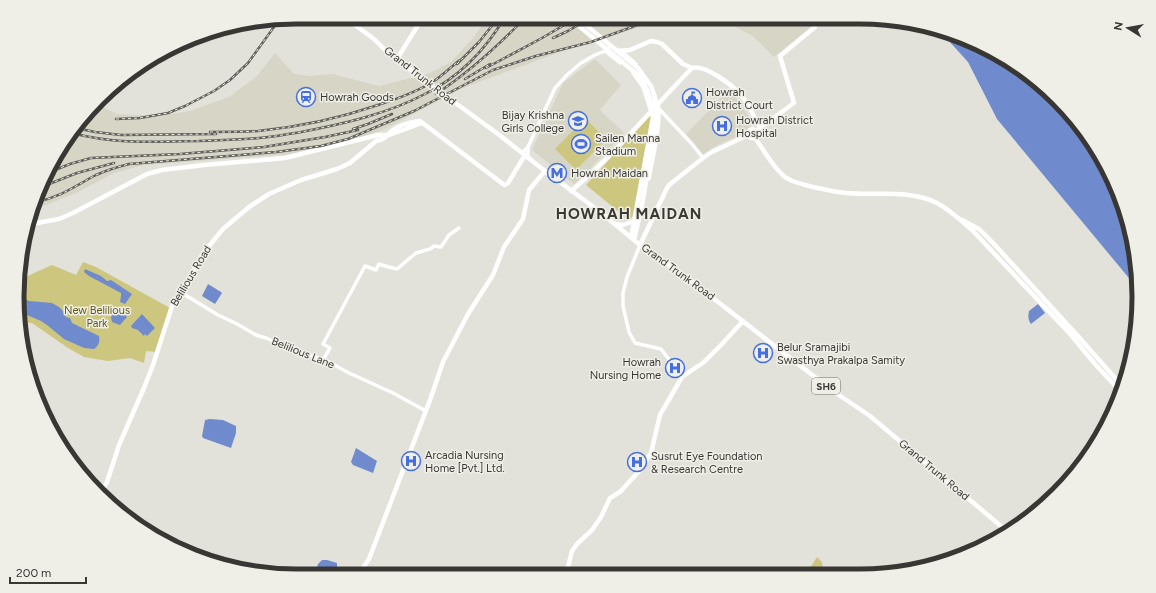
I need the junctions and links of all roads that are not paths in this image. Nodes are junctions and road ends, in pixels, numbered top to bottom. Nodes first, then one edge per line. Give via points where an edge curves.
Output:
1 (354, 24) edge
2 (418, 24) edge
3 (576, 24) edge
4 (584, 24) edge
5 (815, 24) edge
6 (605, 51) junction
7 (617, 51) junction
8 (396, 59) junction
9 (683, 64) junction
10 (692, 68) junction
11 (683, 78) junction
12 (659, 103) junction
13 (660, 110) junction
14 (651, 112) junction
15 (758, 129) junction
16 (388, 135) junction
17 (748, 135) junction
18 (755, 138) junction
19 (528, 147) junction
20 (525, 155) junction
21 (703, 158) junction
22 (545, 171) junction
23 (644, 181) junction
24 (571, 191) junction
25 (645, 191) junction
26 (959, 219) junction
27 (634, 221) junction
28 (34, 224) edge
29 (615, 224) junction
30 (459, 228) dead end
31 (632, 239) junction
32 (640, 245) junction
33 (182, 293) junction
34 (743, 321) junction
35 (323, 360) junction
36 (682, 377) junction
37 (1119, 382) edge
38 (1117, 387) edge
39 (426, 411) junction
40 (104, 488) edge
41 (1003, 528) edge
42 (362, 569) edge
43 (568, 569) edge

1 - 8 main road, Grand Trunk Road / SH6
2 - 8 main road
3 - 23 main road via 638,75 650,96 653,118
4 - 7 main road
5 - 15 main road via 815,27 780,56 791,105
6 - 12 street via 613,46 632,60 654,89
6 - 14 street via 635,75 643,87
6 - 19 street via 581,63 555,88
7 - 9 main road via 630,50 651,41 662,44
7 - 23 main road via 638,68 651,86 655,97 657,118
8 - 20 main road, Grand Trunk Road / SH6
9 - 10 main road
9 - 11 main road
10 - 11 main road
10 - 15 main road via 703,69 721,78 738,92
11 - 12 main road
12 - 13 street
12 - 14 main road
13 - 14 street
13 - 21 street
13 - 25 street
14 - 24 main road
15 - 17 main road via 750,130
15 - 18 main road
16 - 20 main road, Belilious Road via 391,131 411,122 420,121 505,185
16 - 28 main road via 378,135 285,158 162,170 147,174 59,219
16 - 33 main road, Belilious Road via 337,170 300,180 269,194 249,207 223,229 202,255
17 - 18 main road
17 - 21 main road
18 - 26 main road via 778,171 793,182 847,193 916,196 936,202
19 - 20 street
19 - 20 street
20 - 22 main road, Grand Trunk Road / SH6
21 - 32 main road via 669,185
22 - 24 main road, Grand Trunk Road / SH6
22 - 39 main road via 529,190 523,219 504,247 493,275 468,314 443,362
23 - 25 main road
23 - 27 main road
24 - 29 main road, Grand Trunk Road / SH6
25 - 31 main road
26 - 37 main road via 979,229 994,244
26 - 38 main road via 1071,335
27 - 29 main road via 623,225
27 - 31 main road
29 - 31 main road, Grand Trunk Road / SH6
30 - 35 street via 441,247 434,246 416,253 397,269 380,264 376,270 365,266 323,344 330,348
31 - 32 main road, Grand Trunk Road / SH6
32 - 34 main road, Grand Trunk Road / SH6
32 - 36 street via 623,293 629,332 635,342 661,349 678,368
33 - 35 street, Belilious Lane via 256,335
33 - 40 main road, Belilious Road via 172,306 156,358
34 - 36 main road via 704,362
34 - 41 main road, Grand Trunk Road / SH6 via 833,391 870,416
35 - 39 street, Belilious Lane
36 - 43 main road via 660,415 652,453 620,492 610,498 592,530 572,551
39 - 42 main road via 369,559

